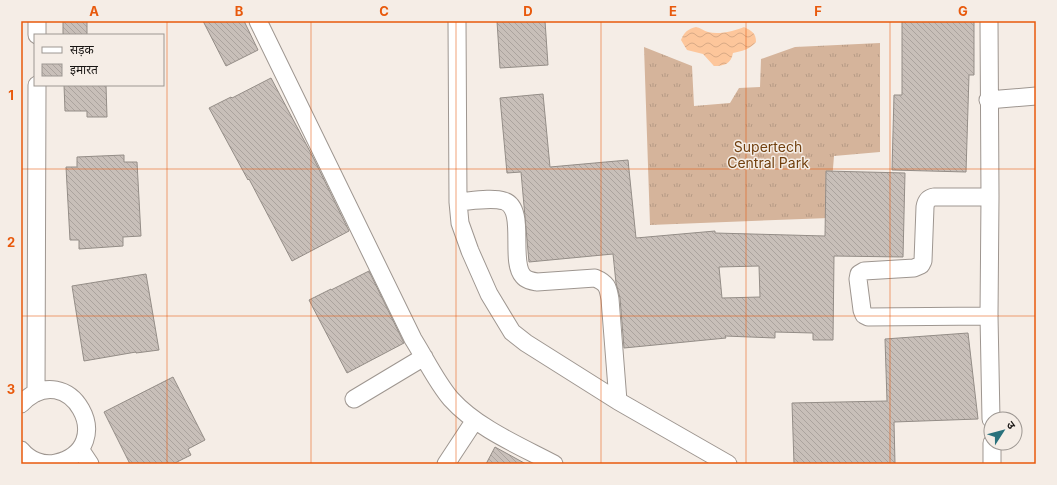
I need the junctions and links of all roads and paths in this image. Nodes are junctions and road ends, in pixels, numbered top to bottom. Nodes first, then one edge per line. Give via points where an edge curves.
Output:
1 (37, 21) edge
2 (258, 21) edge
3 (457, 21) edge
4 (989, 21) edge
5 (37, 34) edge
6 (37, 86) edge
7 (1036, 96) edge
8 (988, 100) junction
9 (990, 197) junction
10 (458, 202) junction
11 (989, 316) junction
12 (424, 357) junction
13 (36, 393) junction
14 (354, 399) dead end
15 (618, 401) junction
16 (21, 404) edge
17 (991, 411) edge
18 (475, 420) junction
19 (80, 449) junction
20 (21, 450) edge
21 (992, 451) edge
22 (43, 464) edge
23 (90, 464) edge
24 (446, 464) edge
25 (554, 464) edge
26 (728, 464) edge
27 (992, 464) edge

1 - 5 street
2 - 12 street via 409,332
3 - 10 street
4 - 8 street
6 - 13 street
7 - 8 street
8 - 9 street
9 - 11 street
9 - 11 street via 930,198 926,201 925,207 921,265 914,268 864,271 859,274 858,279 862,310 868,317
10 - 15 street via 460,223 470,251 489,294 512,332
10 - 15 street via 497,199 506,201 513,208 518,267 522,276 528,280 537,282 595,278 608,288
11 - 17 street
12 - 14 street
12 - 18 street via 451,399
13 - 16 street
13 - 19 street via 46,390 57,391 67,394 79,405 86,418 87,429
15 - 26 street
18 - 24 street
18 - 25 street
19 - 22 street via 64,462
19 - 23 street
20 - 22 street
21 - 27 street

